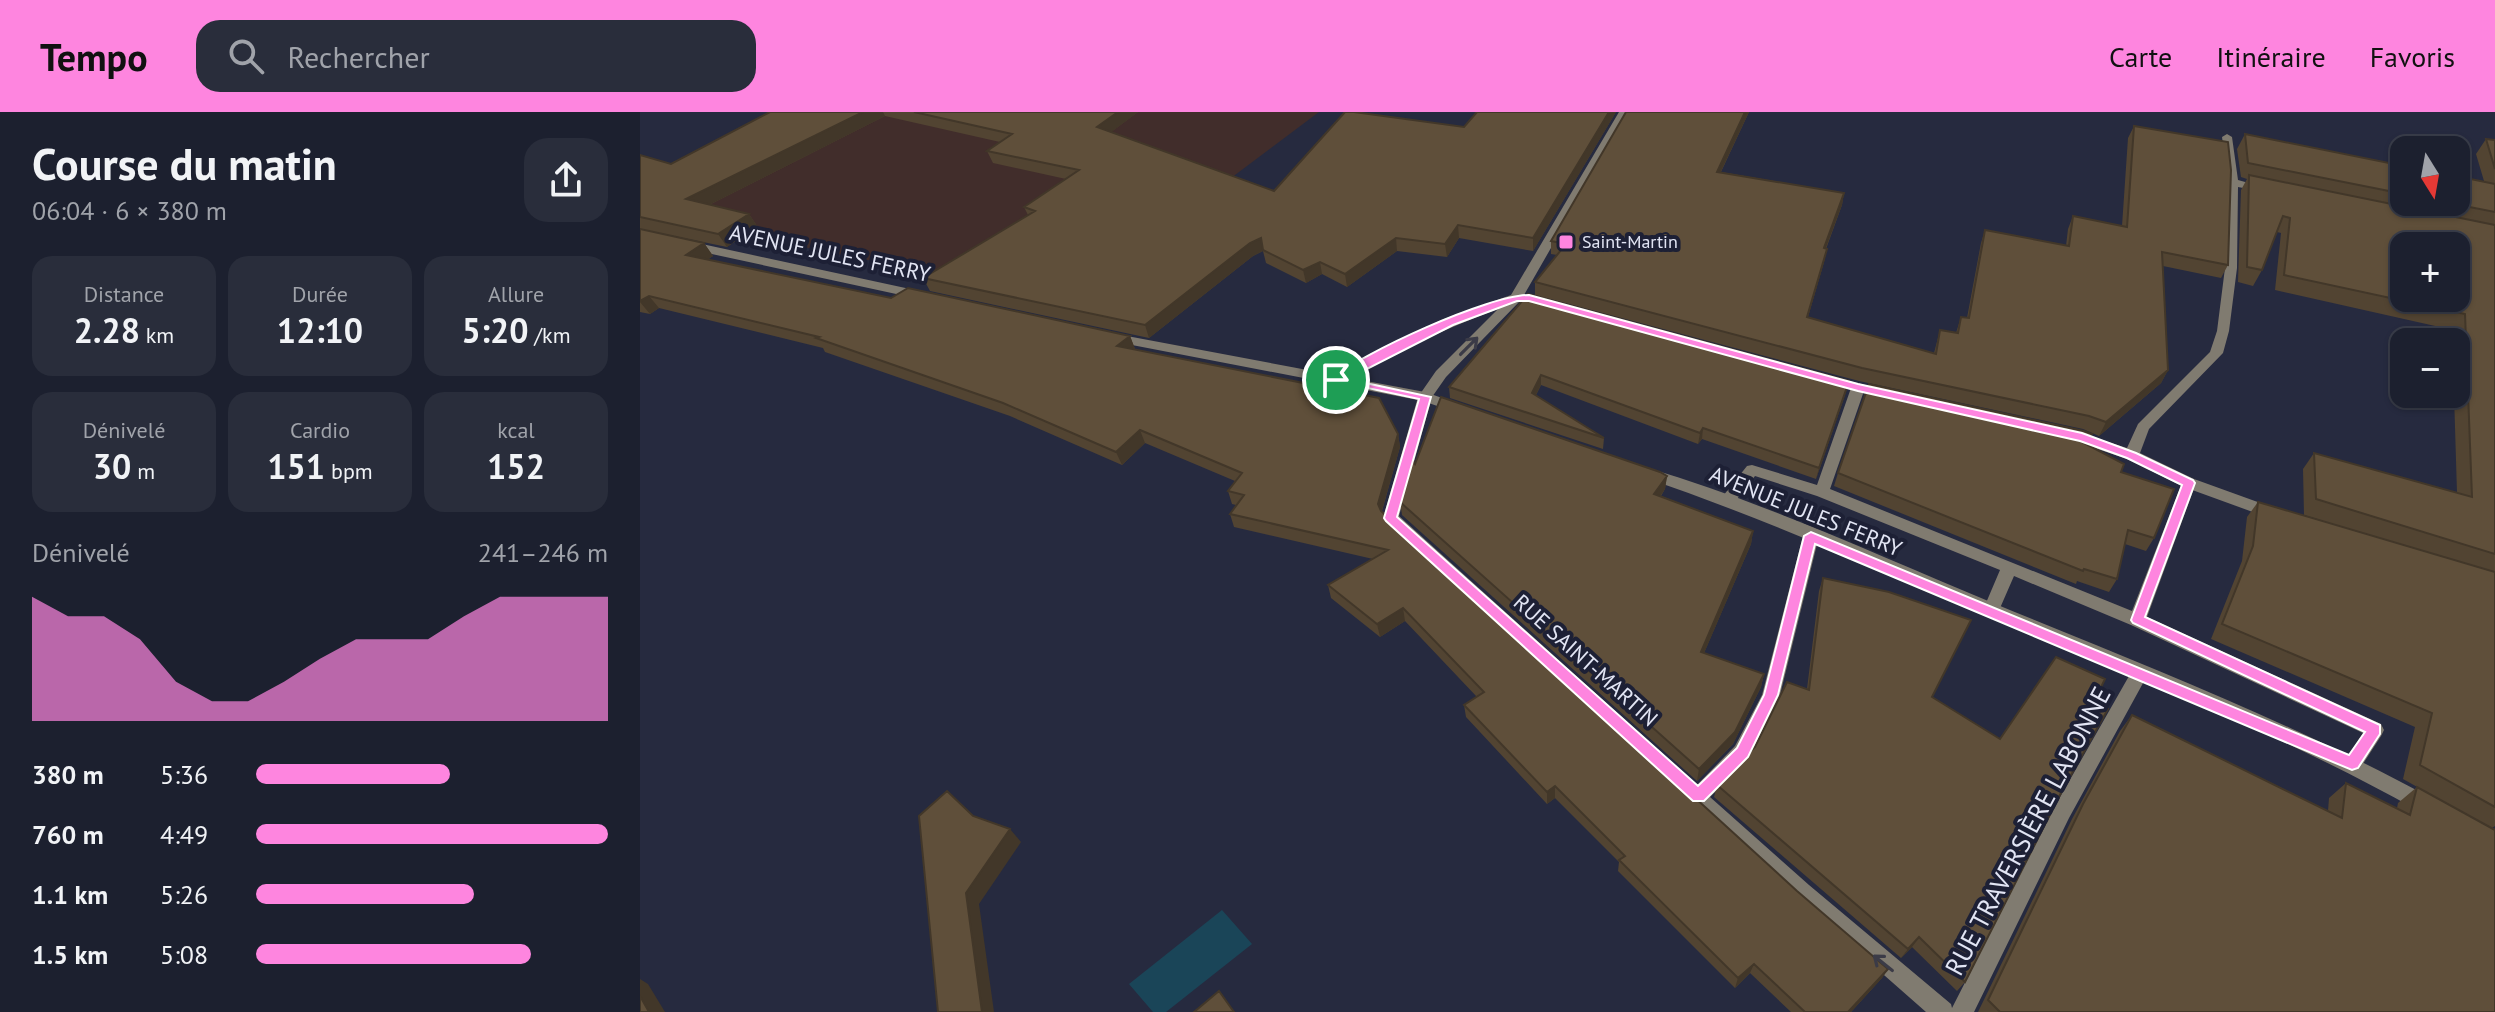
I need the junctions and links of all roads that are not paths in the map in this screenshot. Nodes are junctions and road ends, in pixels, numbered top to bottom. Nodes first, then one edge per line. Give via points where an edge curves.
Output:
1 (1624, 112) edge
2 (2227, 137) dead end
3 (2233, 182) junction
4 (2280, 192) edge
5 (670, 241) edge
6 (1516, 298) junction
7 (940, 299) edge
8 (1557, 305) edge
9 (1092, 333) edge
10 (1813, 375) edge
11 (1336, 380) junction
12 (1858, 388) junction
13 (1425, 397) junction
14 (1900, 398) edge
15 (1476, 414) edge
16 (2054, 432) edge
17 (2132, 455) junction
18 (1624, 465) edge
19 (2189, 483) junction
20 (1822, 492) junction
21 (1728, 500) junction
22 (2285, 517) edge
23 (1811, 536) junction
24 (2009, 567) junction
25 (1991, 610) junction
26 (2137, 620) junction
27 (2139, 674) junction
28 (2352, 764) junction
29 (1698, 796) junction
30 (2443, 815) edge
31 (1943, 1012) edge
32 (1962, 1012) edge

1 - 6 street, RUE SAINT-MARTIN
2 - 3 street
3 - 4 street
3 - 17 street via 2231,268 2216,353 2143,427
5 - 7 street, AVENUE JULES FERRY
6 - 8 street
6 - 11 street via 1449,322
13 -> 6 street, RUE SAINT-MARTIN
9 - 11 street
10 - 12 street
11 - 13 street
12 - 14 street
12 - 20 street
13 - 15 street
13 - 29 street, RUE SAINT-MARTIN via 1391,518
16 - 17 street
17 - 19 street
18 - 21 street, AVENUE JULES FERRY
19 - 22 street
19 - 26 street
20 - 21 street via 1752,470
20 - 24 street
21 - 23 street, AVENUE JULES FERRY
23 - 25 street, AVENUE JULES FERRY
23 - 29 street via 1771,695 1742,752
24 - 25 street
24 - 26 street
25 - 27 street, AVENUE JULES FERRY
26 - 28 street via 2375,730
27 - 28 street, AVENUE JULES FERRY
27 - 32 street, RUE TRAVERSIÈRE LABONNE via 2062,812
28 - 30 street, AVENUE JULES FERRY
31 -> 29 street, RUE SAINT-MARTIN

